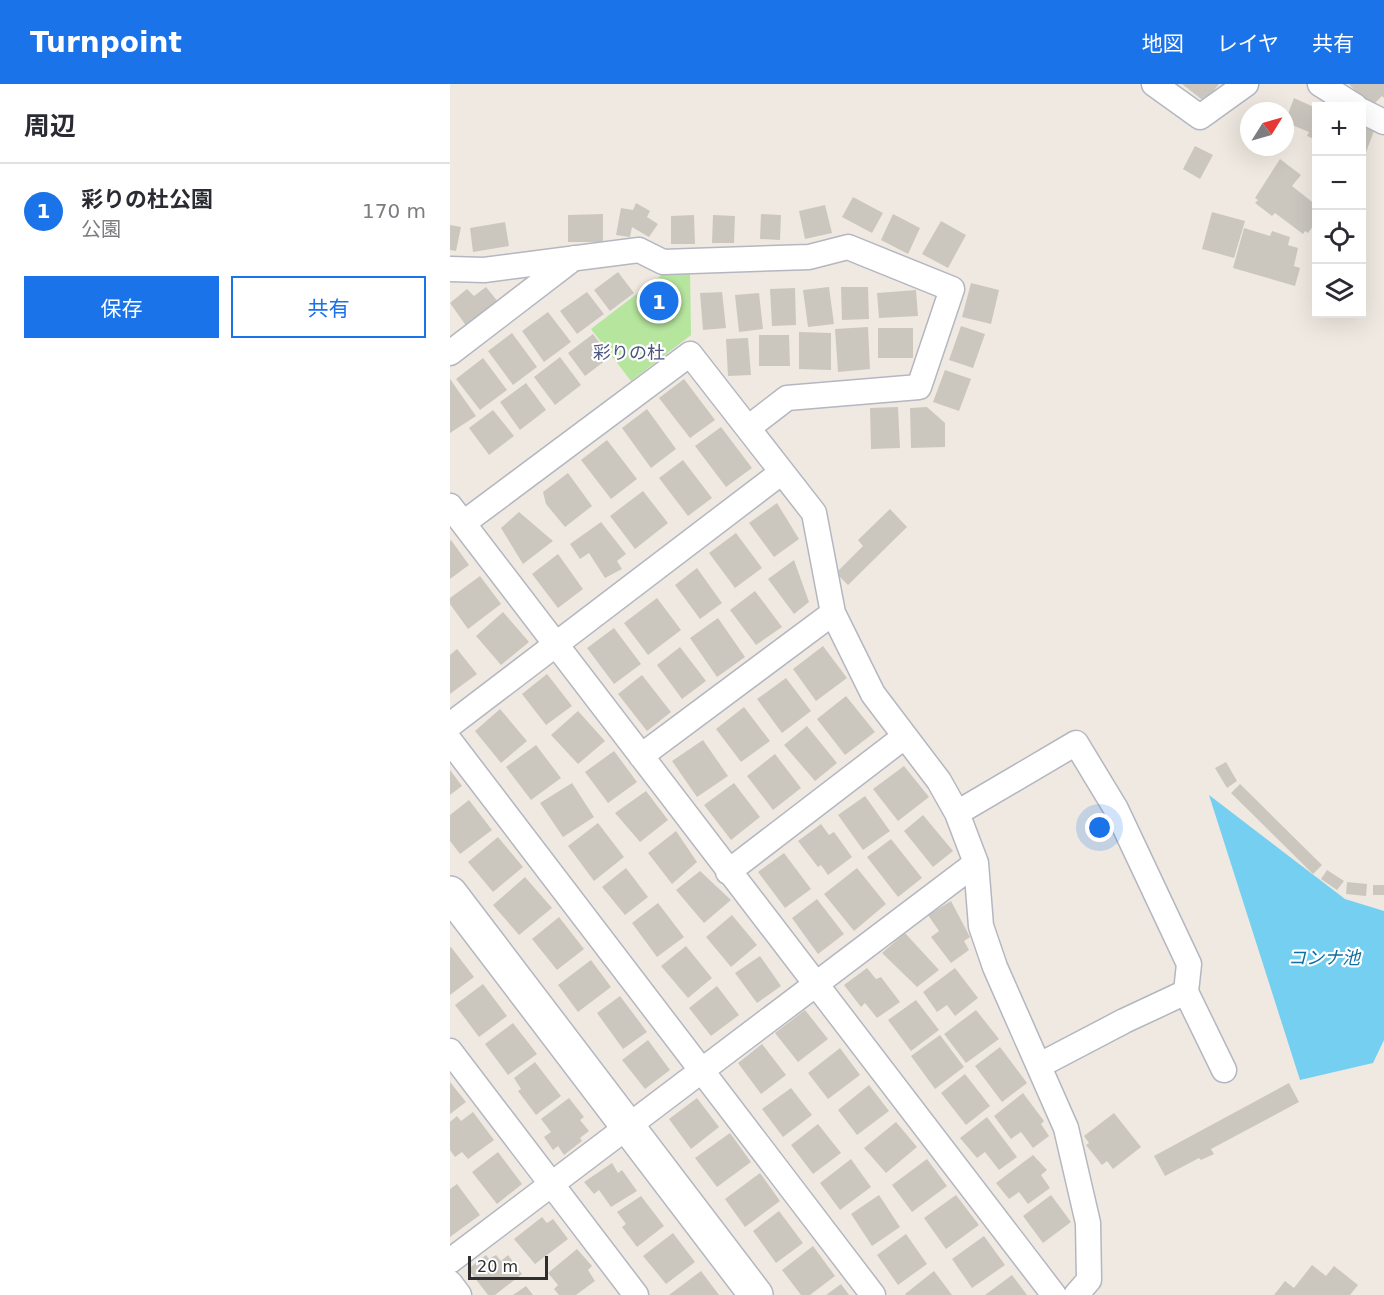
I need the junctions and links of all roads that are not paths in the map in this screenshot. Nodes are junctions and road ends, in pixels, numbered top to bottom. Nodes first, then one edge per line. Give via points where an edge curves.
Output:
1 (1154, 84) edge
2 (1246, 84) edge
3 (1320, 84) edge
4 (1349, 102) edge
5 (1366, 113) edge
6 (1384, 122) edge
7 (576, 257) junction
8 (450, 269) edge
9 (450, 353) edge
10 (748, 428) junction
11 (782, 472) junction
12 (458, 514) edge
13 (832, 613) junction
14 (555, 643) junction
15 (450, 725) edge
16 (904, 737) junction
17 (450, 741) edge
18 (641, 756) junction
19 (957, 813) junction
20 (976, 864) junction
21 (728, 872) junction
22 (450, 893) edge
23 (816, 984) junction
24 (1186, 992) junction
25 (450, 1051) edge
26 (1040, 1065) junction
27 (702, 1070) junction
28 (1224, 1070) dead end
29 (627, 1127) junction
30 (551, 1184) junction
31 (450, 1261) edge
32 (450, 1283) edge
33 (459, 1295) edge
34 (636, 1295) edge
35 (756, 1295) edge
36 (873, 1295) edge
37 (1054, 1295) edge
38 (1076, 1295) edge

1 - 2 street via 1200,117
3 - 4 street
5 - 6 street
7 - 8 street via 484,270
7 - 9 street
7 - 10 street via 639,250 663,262 809,257 848,247 952,289 919,387 787,398
10 - 11 street
10 - 12 street via 690,354
11 - 13 street via 814,513
11 - 14 street
12 - 14 street
13 - 16 street via 873,694
13 - 18 street
14 - 15 street
14 - 18 street
16 - 19 street via 939,781
16 - 21 street
17 - 27 street
18 - 21 street
19 - 20 street
19 - 24 street via 1076,743 1116,809 1189,964
20 - 23 street
20 - 26 street via 981,926 995,967
21 - 23 street
22 - 29 street
23 - 27 street
23 - 37 street
24 - 26 street
24 - 28 street
25 - 30 street
26 - 38 street via 1066,1128 1088,1223 1089,1280
27 - 29 street
27 - 36 street
29 - 30 street
29 - 35 street
30 - 31 street
30 - 34 street
32 - 33 street

